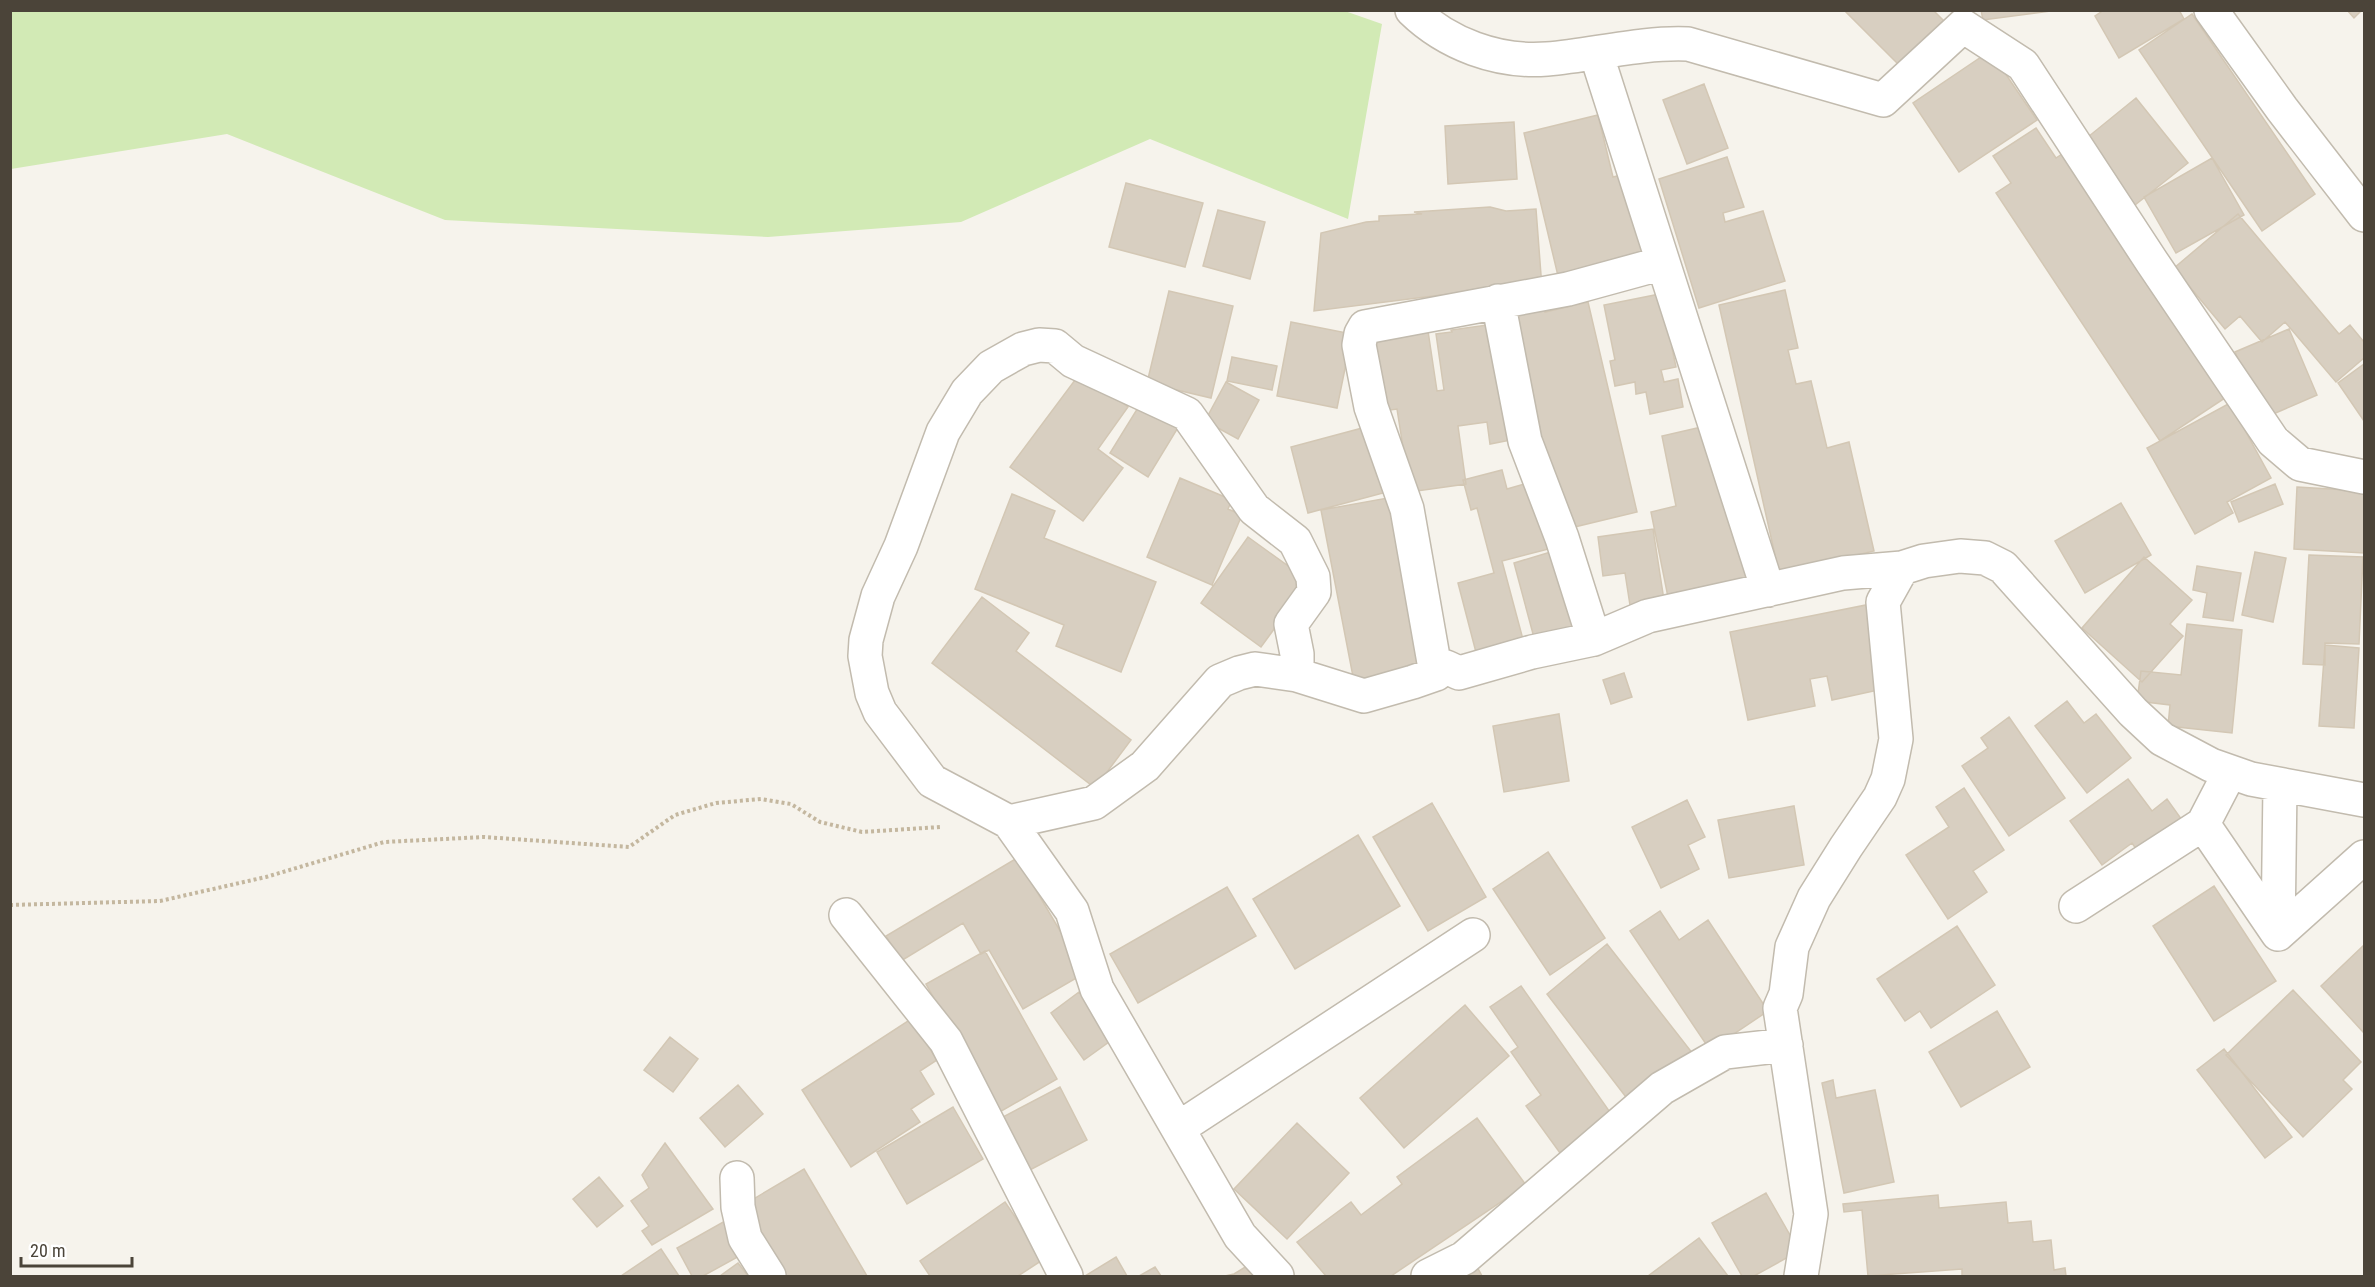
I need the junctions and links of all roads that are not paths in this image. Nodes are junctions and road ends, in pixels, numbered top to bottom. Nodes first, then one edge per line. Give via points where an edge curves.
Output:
1 (1412, 10) edge
2 (2211, 10) edge
3 (1596, 53) junction
4 (2364, 215) edge
5 (1663, 263) junction
6 (1498, 301) junction
7 (2364, 477) edge
8 (1902, 568) junction
9 (1768, 590) junction
10 (1593, 639) junction
11 (1436, 674) junction
12 (1297, 675) junction
13 (2230, 772) junction
14 (2280, 785) junction
15 (2364, 800) edge
16 (1010, 822) junction
17 (2203, 824) junction
18 (2364, 857) edge
19 (2076, 906) dead end
20 (846, 915) dead end
21 (2278, 934) junction
22 (1473, 935) dead end
23 (1786, 1045) junction
24 (1179, 1128) junction
25 (737, 1178) dead end
26 (1795, 1272) edge
27 (769, 1276) edge
28 (1066, 1276) edge
29 (1277, 1276) edge
30 (1428, 1276) edge

1 - 3 street via 1428,26 1478,50 1544,59
2 - 4 street
3 - 5 street
3 - 7 street via 1662,43 1688,44 1882,100 1963,26 2023,65 2273,441 2300,464
5 - 6 street via 1568,289
5 - 9 street
6 - 10 street via 1525,441 1562,538
6 - 11 street via 1365,327 1359,345 1371,407 1407,509
8 - 9 street via 1843,573
8 - 13 street via 1960,556 1997,562 2162,740
8 - 23 street via 1883,602 1895,717 1893,761 1880,797 1814,898 1792,947 1786,994 1780,1008
9 - 10 street via 1648,616
10 - 11 street via 1459,673 1446,667
11 - 12 street via 1364,696
12 - 16 street via 1255,669 1220,681 1145,766 1094,803
12 - 16 street via 1291,624 1314,592 1313,577 1295,541 1254,509 1187,414 1073,361 1055,346 1023,349 991,367 968,392 943,432 878,596 865,656 880,712 932,781
13 - 14 street
13 - 17 street
14 - 15 street
14 - 21 street
16 - 24 street via 1072,911 1097,989
17 - 19 street
17 - 21 street
18 - 21 street
20 - 28 street via 946,1041
22 - 24 street
23 - 26 street via 1811,1214
23 - 30 street via 1725,1052 1662,1088 1464,1258
24 - 29 street via 1240,1236
25 - 27 street via 745,1238

